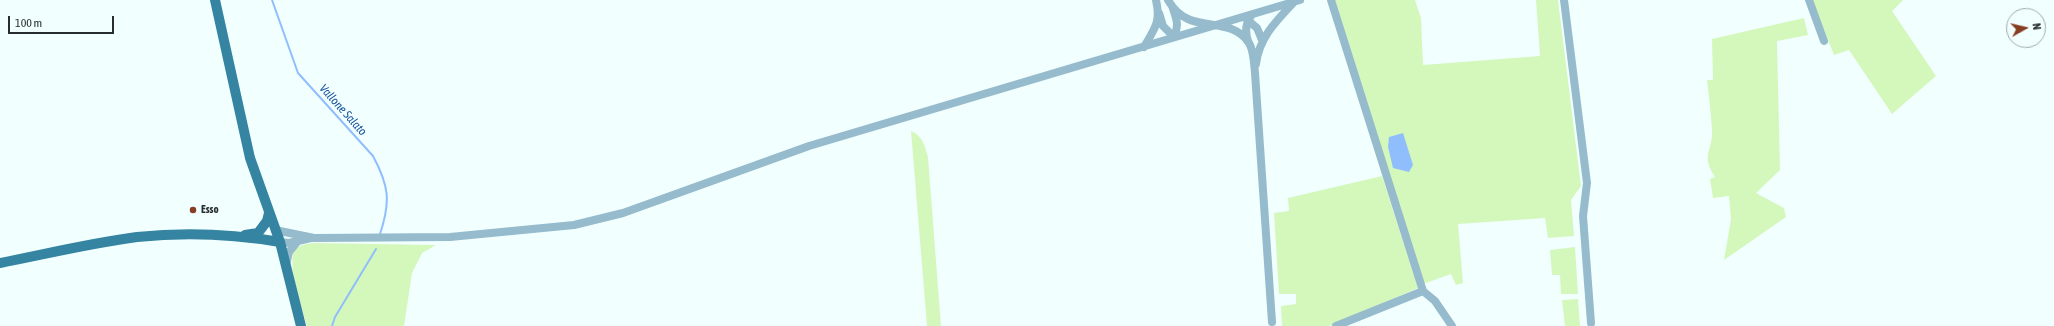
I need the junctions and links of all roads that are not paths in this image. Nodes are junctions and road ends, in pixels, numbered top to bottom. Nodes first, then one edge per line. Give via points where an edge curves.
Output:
1 (215, 0) edge
2 (1156, 0) edge
3 (1168, 0) edge
4 (1331, 0) edge
5 (1564, 0) edge
6 (1809, 0) edge
7 (1297, 1) edge
8 (1173, 8) junction
9 (1159, 13) junction
10 (1247, 18) junction
11 (1215, 24) junction
12 (1174, 37) junction
13 (1262, 40) junction
14 (1824, 41) dead end
15 (1249, 44) junction
16 (1144, 46) junction
17 (1255, 73) junction
18 (270, 216) junction
19 (280, 230) junction
20 (258, 233) junction
21 (239, 236) junction
22 (314, 238) junction
23 (267, 240) junction
24 (298, 241) junction
25 (280, 242) junction
26 (284, 261) junction
27 (0, 263) edge
28 (1423, 291) junction
29 (1272, 322) dead end
30 (1591, 323) dead end
31 (301, 326) edge
32 (1336, 326) edge
33 (1452, 326) edge

1 - 18 main road via 244,138
2 - 9 street
3 - 8 street
4 - 28 street
5 - 30 street via 1587,183 1583,216
6 - 14 street
7 - 10 street
7 - 13 street via 1277,19
8 - 11 street via 1188,19
8 - 12 street via 1178,28
9 - 12 street via 1163,26
9 - 16 street via 1156,27
10 - 11 street
10 - 13 street via 1257,28
10 - 15 street via 1246,32
11 - 12 street
11 - 15 street via 1239,32
12 - 16 street
13 - 17 street
15 - 17 street
16 - 22 street via 809,146 595,222 450,237
17 - 29 street
18 - 19 main road
18 - 20 main road
19 - 20 main road
19 - 22 street
19 - 25 main road
20 - 21 main road
21 - 23 main road
21 - 27 main road via 137,237
22 - 24 street
23 - 25 main road
23 - 26 main road via 276,247
24 - 25 street
24 - 26 street
25 - 26 main road
26 - 31 main road
28 - 32 street
28 - 33 street via 1435,301

